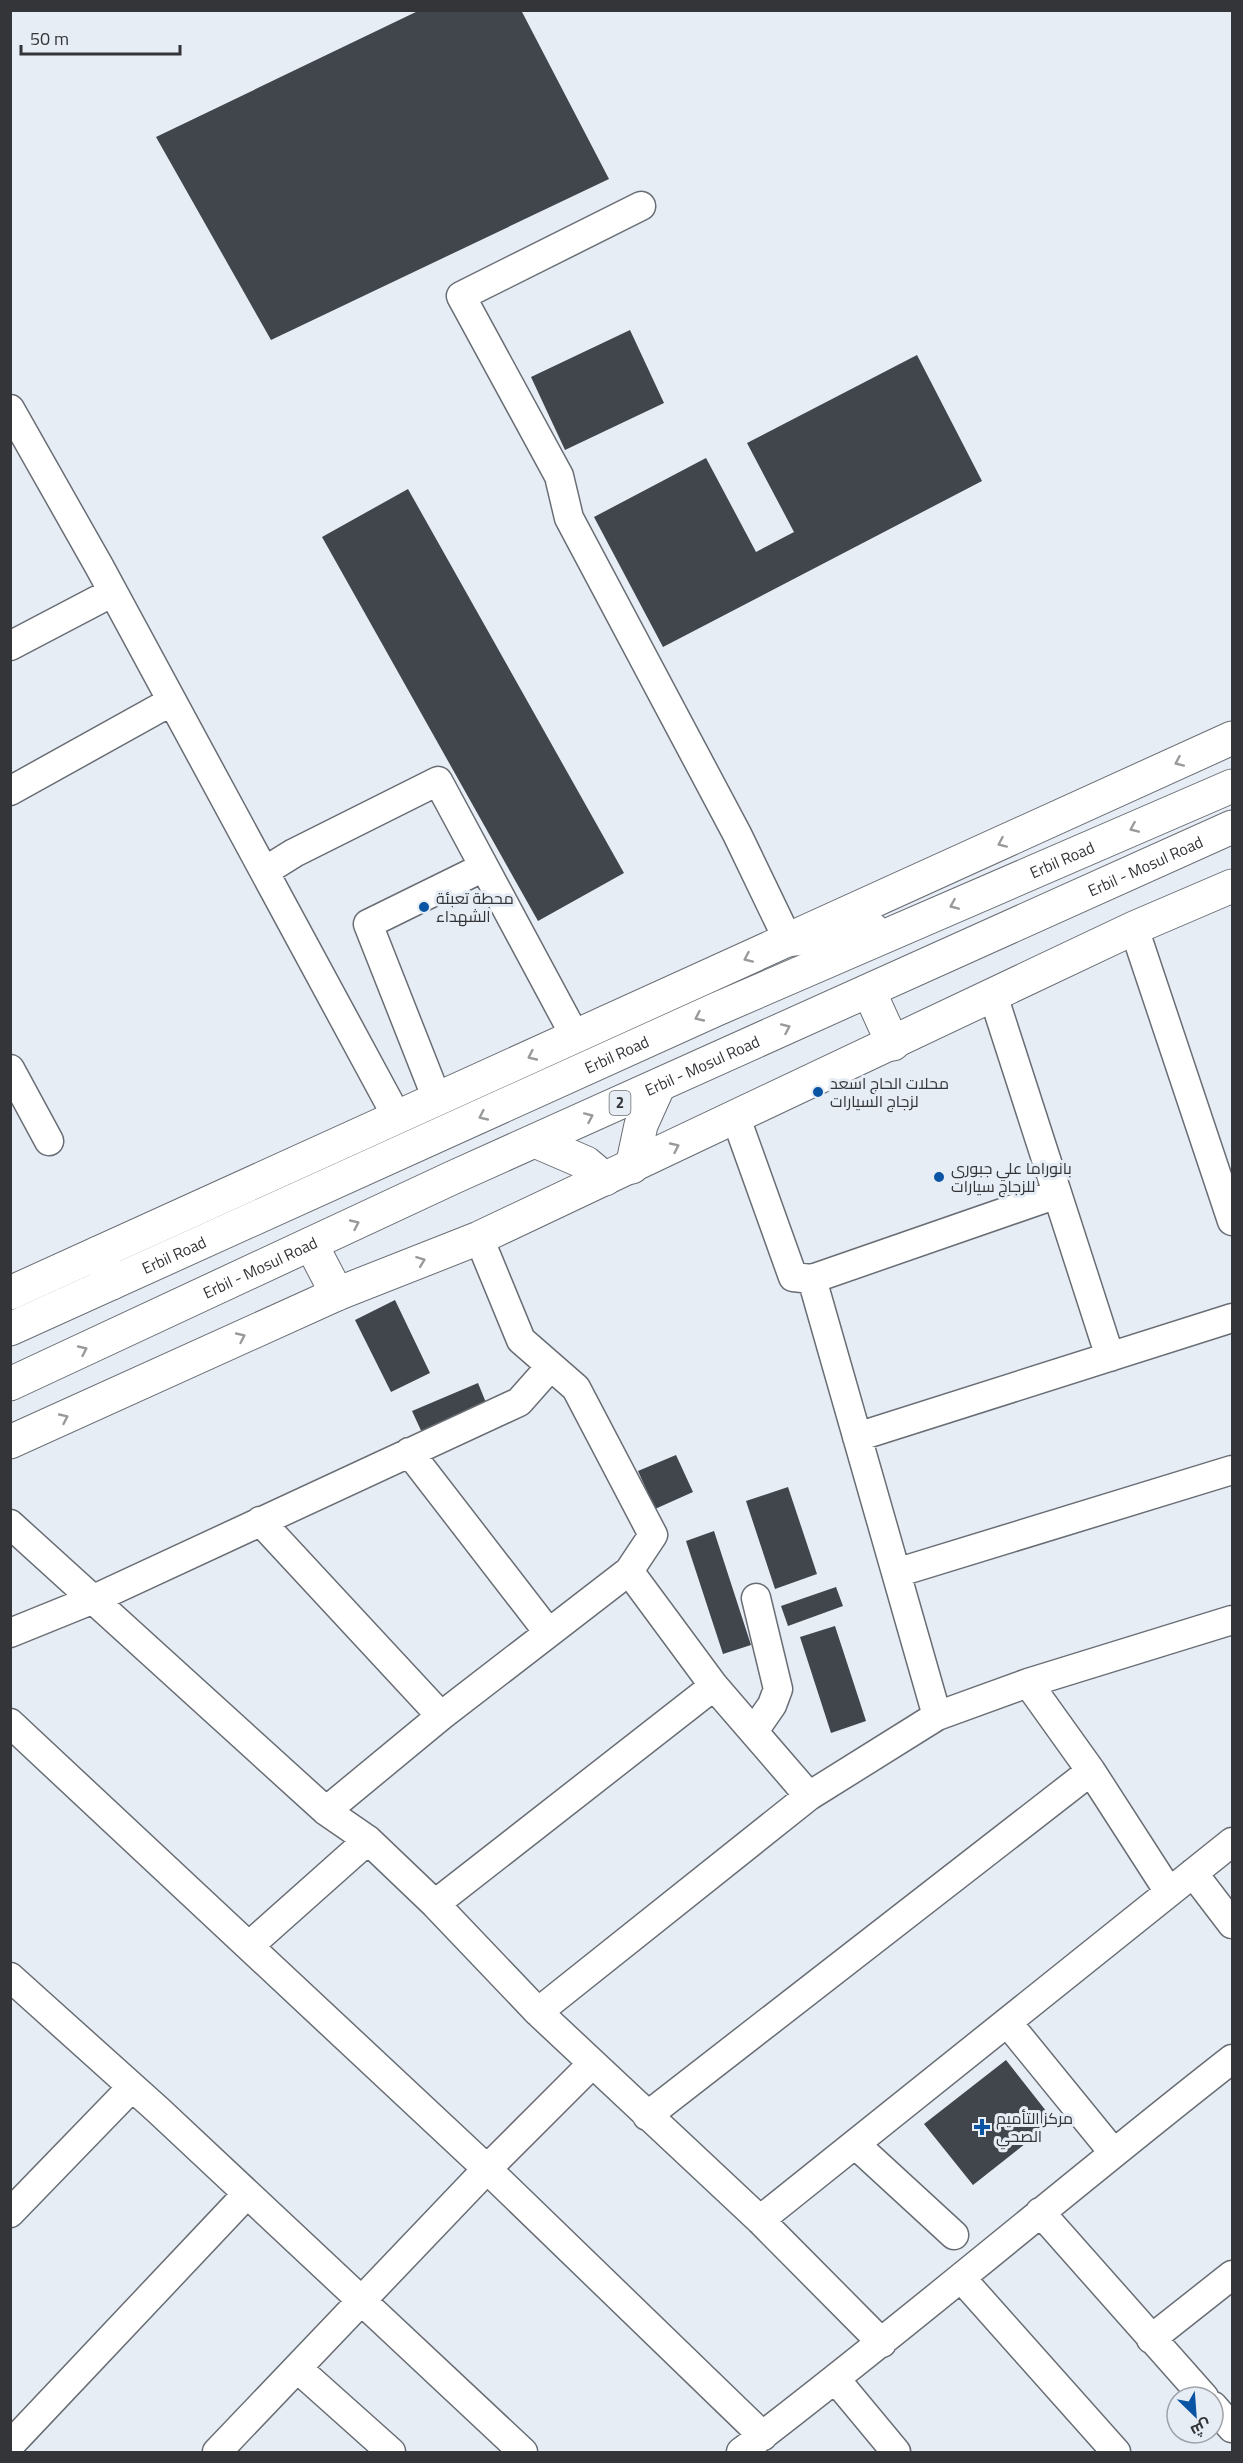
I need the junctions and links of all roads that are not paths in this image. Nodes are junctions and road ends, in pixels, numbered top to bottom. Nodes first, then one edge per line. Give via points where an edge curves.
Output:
1 (641, 206) dead end
2 (10, 409) edge
3 (113, 592) junction
4 (10, 646) edge
5 (172, 701) junction
6 (1233, 738) edge
7 (10, 791) edge
8 (1230, 792) edge
9 (1233, 827) edge
10 (484, 867) junction
11 (264, 871) junction
12 (1233, 886) edge
13 (907, 925) junction
14 (1134, 928) junction
15 (788, 940) junction
16 (869, 991) junction
17 (993, 995) junction
18 (575, 1036) junction
19 (893, 1044) junction
20 (10, 1069) edge
21 (659, 1085) junction
22 (437, 1099) junction
23 (397, 1117) junction
24 (736, 1118) junction
25 (49, 1141) dead end
26 (535, 1141) junction
27 (618, 1173) junction
28 (1057, 1194) junction
29 (1233, 1221) edge
30 (479, 1238) junction
31 (311, 1244) junction
32 (98, 1253) junction
33 (812, 1280) junction
34 (112, 1283) junction
35 (10, 1293) edge
36 (337, 1294) junction
37 (1233, 1318) edge
38 (10, 1329) edge
39 (1110, 1357) junction
40 (550, 1368) junction
41 (10, 1384) edge
42 (857, 1437) junction
43 (10, 1442) edge
44 (409, 1452) junction
45 (1233, 1470) edge
46 (260, 1521) junction
47 (10, 1524) edge
48 (629, 1571) junction
49 (896, 1573) junction
50 (756, 1598) dead end
51 (94, 1599) junction
52 (1233, 1620) edge
53 (548, 1632) junction
54 (10, 1633) edge
55 (1029, 1683) junction
56 (714, 1686) junction
57 (441, 1716) junction
58 (937, 1716) junction
59 (13, 1729) edge
60 (754, 1731) junction
61 (1091, 1771) junction
62 (809, 1796) junction
63 (326, 1811) junction
64 (368, 1840) junction
65 (1233, 1842) edge
66 (1193, 1874) junction
67 (1169, 1892) junction
68 (435, 1904) junction
69 (1233, 1923) edge
70 (249, 1946) junction
71 (11, 1979) edge
72 (538, 2012) junction
73 (1007, 2022) junction
74 (1233, 2059) edge
75 (592, 2064) junction
76 (132, 2087) junction
77 (647, 2116) junction
78 (855, 2144) junction
79 (1113, 2152) junction
80 (487, 2169) junction
81 (247, 2194) junction
82 (1040, 2212) junction
83 (10, 2213) edge
84 (760, 2220) junction
85 (954, 2235) dead end
86 (1233, 2275) edge
87 (961, 2278) junction
88 (362, 2299) junction
89 (1151, 2339) junction
90 (882, 2343) junction
91 (297, 2368) junction
92 (837, 2381) junction
93 (1193, 2385) edge
94 (752, 2444) edge
95 (10, 2445) edge
96 (886, 2449) edge
97 (217, 2452) edge
98 (391, 2452) edge
99 (523, 2452) edge
100 (1116, 2452) edge

1 - 15 street via 461,296 559,476 569,518 737,834
2 - 3 street
3 - 4 street
3 - 5 street
5 - 7 street
5 - 11 street
6 -> 15 main road
8 -> 13 main road, Erbil Road
9 - 16 main road, Erbil - Mosul Road / 2
10 - 11 street via 438,781
10 - 18 street
10 - 22 street via 368,924
11 - 23 street
12 - 14 main road
13 - 15 main road
13 -> 34 main road, Erbil Road
14 - 17 main road
14 - 29 street
15 -> 18 main road
16 - 19 main road
21 -> 16 main road, Erbil - Mosul Road / 2
17 - 19 main road
17 - 28 street
18 -> 22 main road
19 - 24 main road
20 - 25 street
26 -> 21 main road, Erbil - Mosul Road / 2
21 - 27 main road
22 - 23 main road
23 - 32 main road
27 -> 24 main road
24 - 33 street via 793,1277
26 - 27 main road
31 -> 26 main road, Erbil - Mosul Road / 2
27 - 30 main road
28 - 33 street
28 - 39 street
36 -> 30 main road
30 - 40 street via 521,1340
31 - 36 main road
41 -> 31 main road, Erbil - Mosul Road / 2
32 - 34 main road
32 - 35 main road
33 - 42 street
34 - 38 main road, Erbil Road
43 -> 36 main road
37 - 39 street
39 - 42 street
40 - 44 street via 519,1401
40 - 48 street via 576,1388 653,1535
42 - 49 street
44 - 46 street
44 - 53 street
45 - 49 street
46 - 51 street
46 - 57 street
47 - 51 street
48 - 53 street
48 - 56 street
49 - 58 street
50 - 60 street via 778,1689
51 - 54 street
51 - 63 street
52 - 55 street
53 - 57 street
55 - 58 street
55 - 61 street
56 - 60 street
56 - 68 street
57 - 63 street
58 - 62 street
59 - 70 street
60 - 62 street
61 - 67 street
61 - 77 street
62 - 72 street
63 - 64 street
64 - 68 street
64 - 70 street
65 - 66 street
66 - 67 street
66 - 69 street
67 - 73 street
68 - 72 street
70 - 80 street
71 - 76 street
72 - 75 street
73 - 78 street
73 - 79 street
74 - 79 street
75 - 77 street
75 - 80 street
76 - 81 street
76 - 83 street
77 - 84 street
78 - 84 street
78 - 85 street
79 - 82 street
80 - 88 street
80 - 94 street
81 - 88 street
81 - 95 street
82 - 87 street
82 - 89 street
84 - 90 street
86 - 89 street
87 - 90 street
87 - 100 street
88 - 91 street
88 - 99 street
89 - 93 street
90 - 92 street
91 - 97 street
91 - 98 street
92 - 94 street
92 - 96 street

